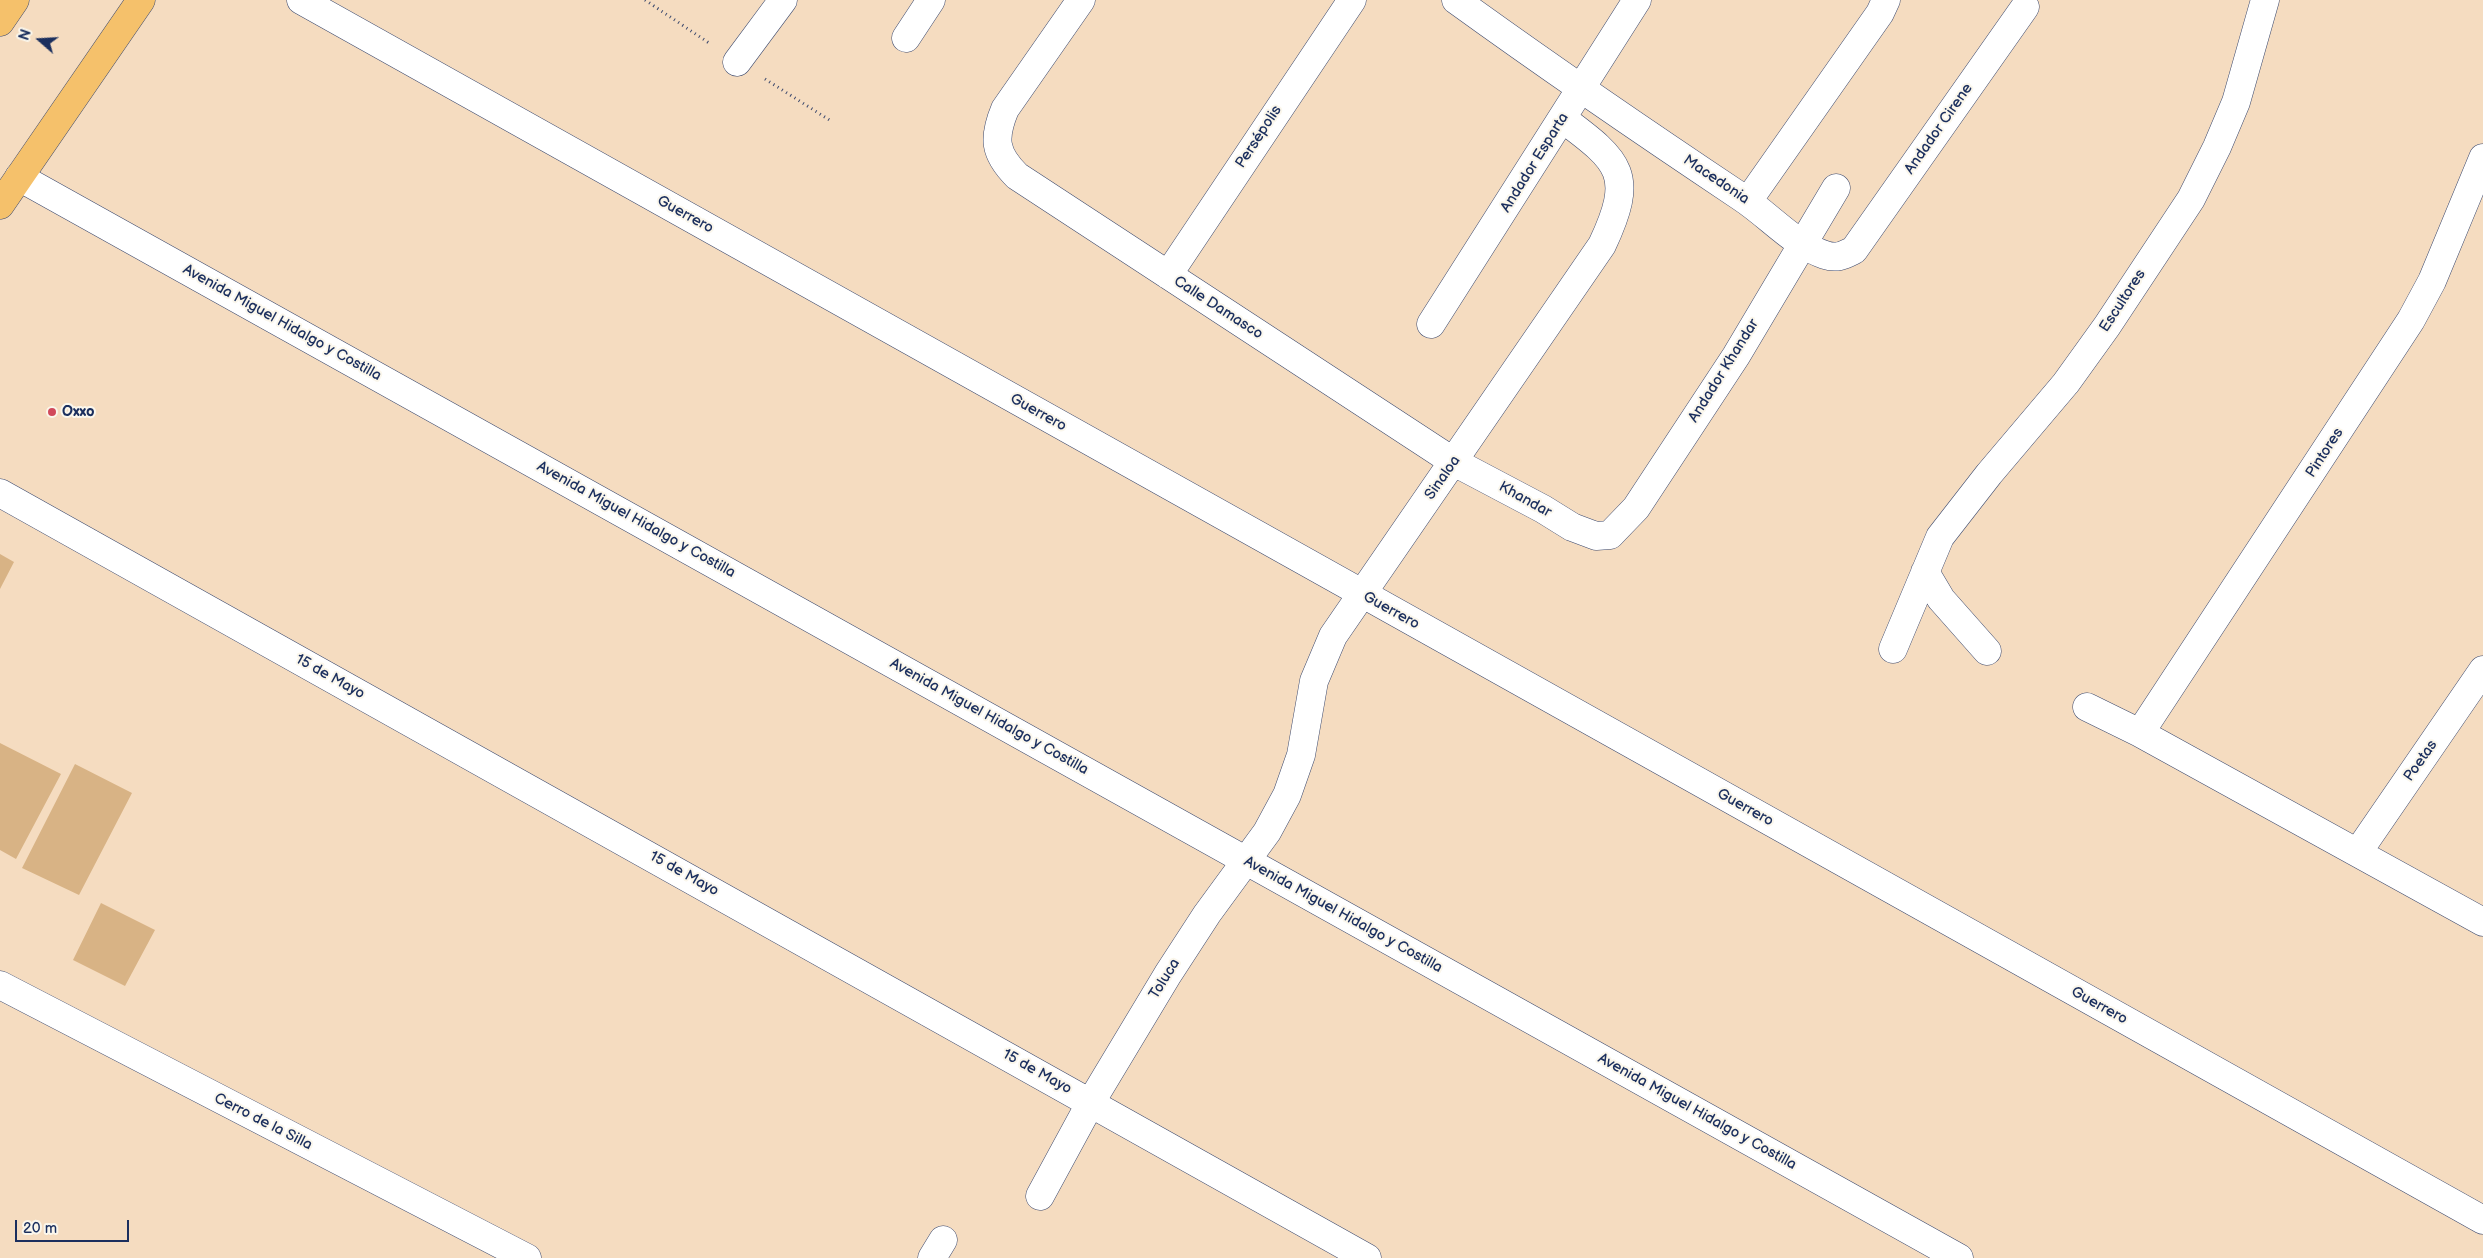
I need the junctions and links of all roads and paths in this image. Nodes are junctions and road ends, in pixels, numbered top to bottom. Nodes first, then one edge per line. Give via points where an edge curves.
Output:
1 (15, 0) edge
2 (141, 0) edge
3 (301, 0) edge
4 (783, 0) edge
5 (932, 0) edge
6 (1081, 0) edge
7 (1352, 0) edge
8 (1456, 0) edge
9 (1637, 0) edge
10 (1886, 0) edge
11 (2265, 0) edge
12 (2024, 8) dead end
13 (0, 22) edge
14 (906, 38) dead end
15 (737, 62) dead end
16 (1580, 90) junction
17 (1563, 119) junction
18 (2483, 158) edge
19 (19, 177) junction
20 (1836, 188) dead end
21 (1748, 201) junction
22 (0, 205) edge
23 (1802, 245) junction
24 (1854, 250) joint
25 (1168, 275) junction
26 (1431, 324) dead end
27 (1454, 462) junction
28 (0, 493) edge
29 (1596, 536) joint
30 (1925, 572) junction
31 (1361, 594) junction
32 (1893, 649) dead end
33 (1987, 651) dead end
34 (2483, 670) edge
35 (2087, 706) dead end
36 (2140, 733) junction
37 (2358, 852) junction
38 (1245, 860) junction
39 (2483, 922) edge
40 (0, 985) edge
41 (1091, 1102) junction
42 (1040, 1196) dead end
43 (2483, 1220) edge
44 (526, 1258) edge
45 (1367, 1258) edge
46 (1959, 1258) edge

1 - 13 main road
2 - 19 main road
3 - 31 street, Guerrero
4 - 15 street
5 - 14 street
6 - 25 street, Calle Damasco via 1005,109 996,140 1000,156 1018,176
7 - 25 street, Persépolis
8 - 16 street, Macedonia
9 - 16 street, Andador Esparta
10 - 21 street
11 - 30 street, Escultores via 2236,102 2218,147 2191,199 2066,383 1940,538
12 - 24 street, Andador Cirene
16 - 17 street, Andador Esparta
16 - 21 street, Macedonia
17 - 26 street, Andador Esparta
17 - 27 street, Sinaloa via 1597,144 1611,159 1620,177 1615,218 1602,245
18 - 36 street, Pintores via 2432,281 2411,320
19 - 22 main road
19 - 38 street, Avenida Miguel Hidalgo y Costilla
20 - 23 street, Andador Khandar
21 - 23 street, Macedonia
23 - 24 street, Macedonia via 1833,257
23 - 29 street, Andador Khandar via 1736,356 1636,508 1610,535
25 - 27 street, Calle Damasco
27 - 29 street, Khandar
27 - 31 street, Sinaloa
28 - 41 street, 15 de Mayo
30 - 32 street, Escultores
30 - 33 street via 1941,599
31 - 38 street, Sinaloa via 1334,636 1314,682 1301,755 1287,795 1267,832
31 - 43 street, Guerrero
34 - 37 street, Poetas
35 - 36 street
36 - 37 street
37 - 39 street
38 - 41 street, Toluca via 1173,966
38 - 46 street, Avenida Miguel Hidalgo y Costilla
40 - 44 street, Cerro de la Silla
41 - 42 street, Toluca
41 - 45 street, 15 de Mayo

